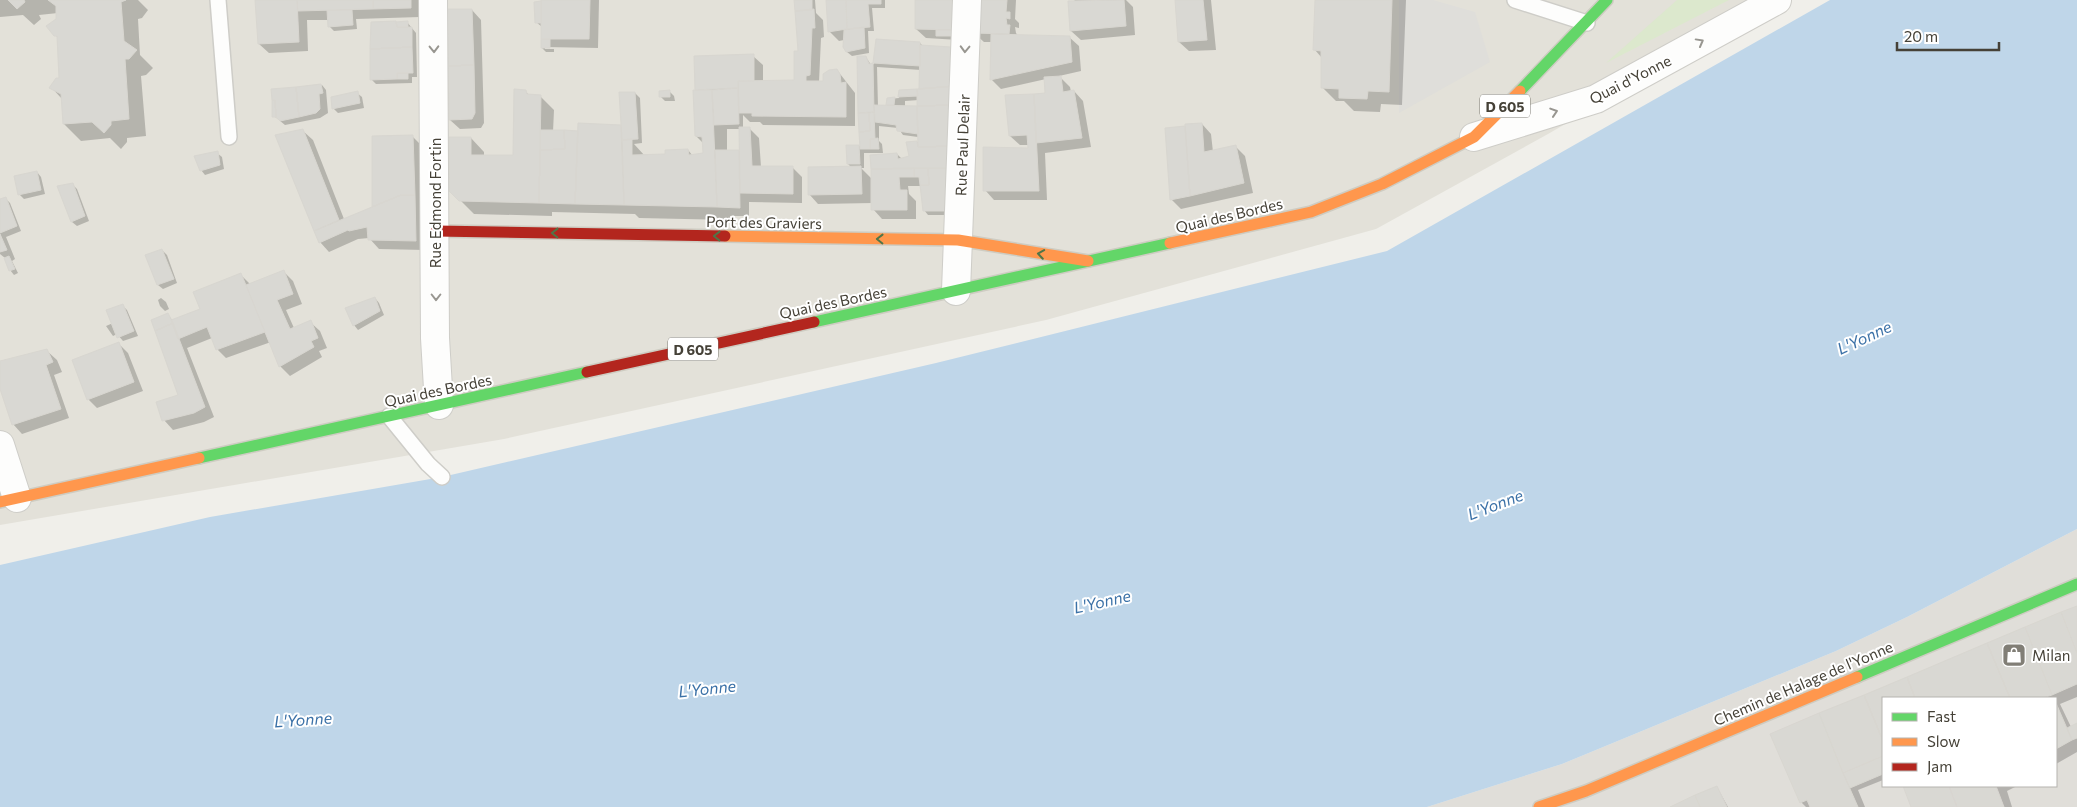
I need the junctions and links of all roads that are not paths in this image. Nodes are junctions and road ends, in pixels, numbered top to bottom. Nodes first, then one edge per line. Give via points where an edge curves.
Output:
1 (218, 0) edge
2 (433, 0) edge
3 (967, 0) edge
4 (1515, 0) edge
5 (1607, 0) edge
6 (1777, 0) edge
7 (1587, 23) junction
8 (229, 137) dead end
9 (1474, 138) junction
10 (436, 231) junction
11 (958, 240) junction
12 (1089, 261) junction
13 (956, 291) junction
14 (439, 405) junction
15 (389, 416) junction
16 (0, 445) edge
17 (442, 477) dead end
18 (8, 500) edge
19 (2077, 584) edge
20 (1586, 791) junction
21 (1539, 807) edge
22 (1593, 807) edge

1 - 8 lane
2 -> 10 street, Rue Edmond Fortin
3 -> 11 street, Rue Paul Delair
4 - 7 lane
5 - 7 main road, Quai des Bordes / D 605
9 -> 6 street, Quai d'Yonne via 1596,99
7 - 9 main road, Quai des Bordes / D 605
9 - 12 main road, Quai des Bordes / D 605 via 1382,184 1311,212
11 -> 10 main road, Port des Graviers
10 -> 14 street, Rue Edmond Fortin
12 -> 11 main road, Port des Graviers
11 - 13 street, Rue Paul Delair
12 - 13 main road, Quai des Bordes / D 605
13 - 14 main road, Quai des Bordes / D 605
14 - 15 main road, Quai des Bordes / D 605
15 - 17 lane
15 - 18 main road, Quai des Bordes / D 605
16 - 18 street
19 - 20 main road, Chemin de Halage de l'Yonne
20 - 21 main road, Chemin de Halage de l'Yonne
20 - 22 lane

